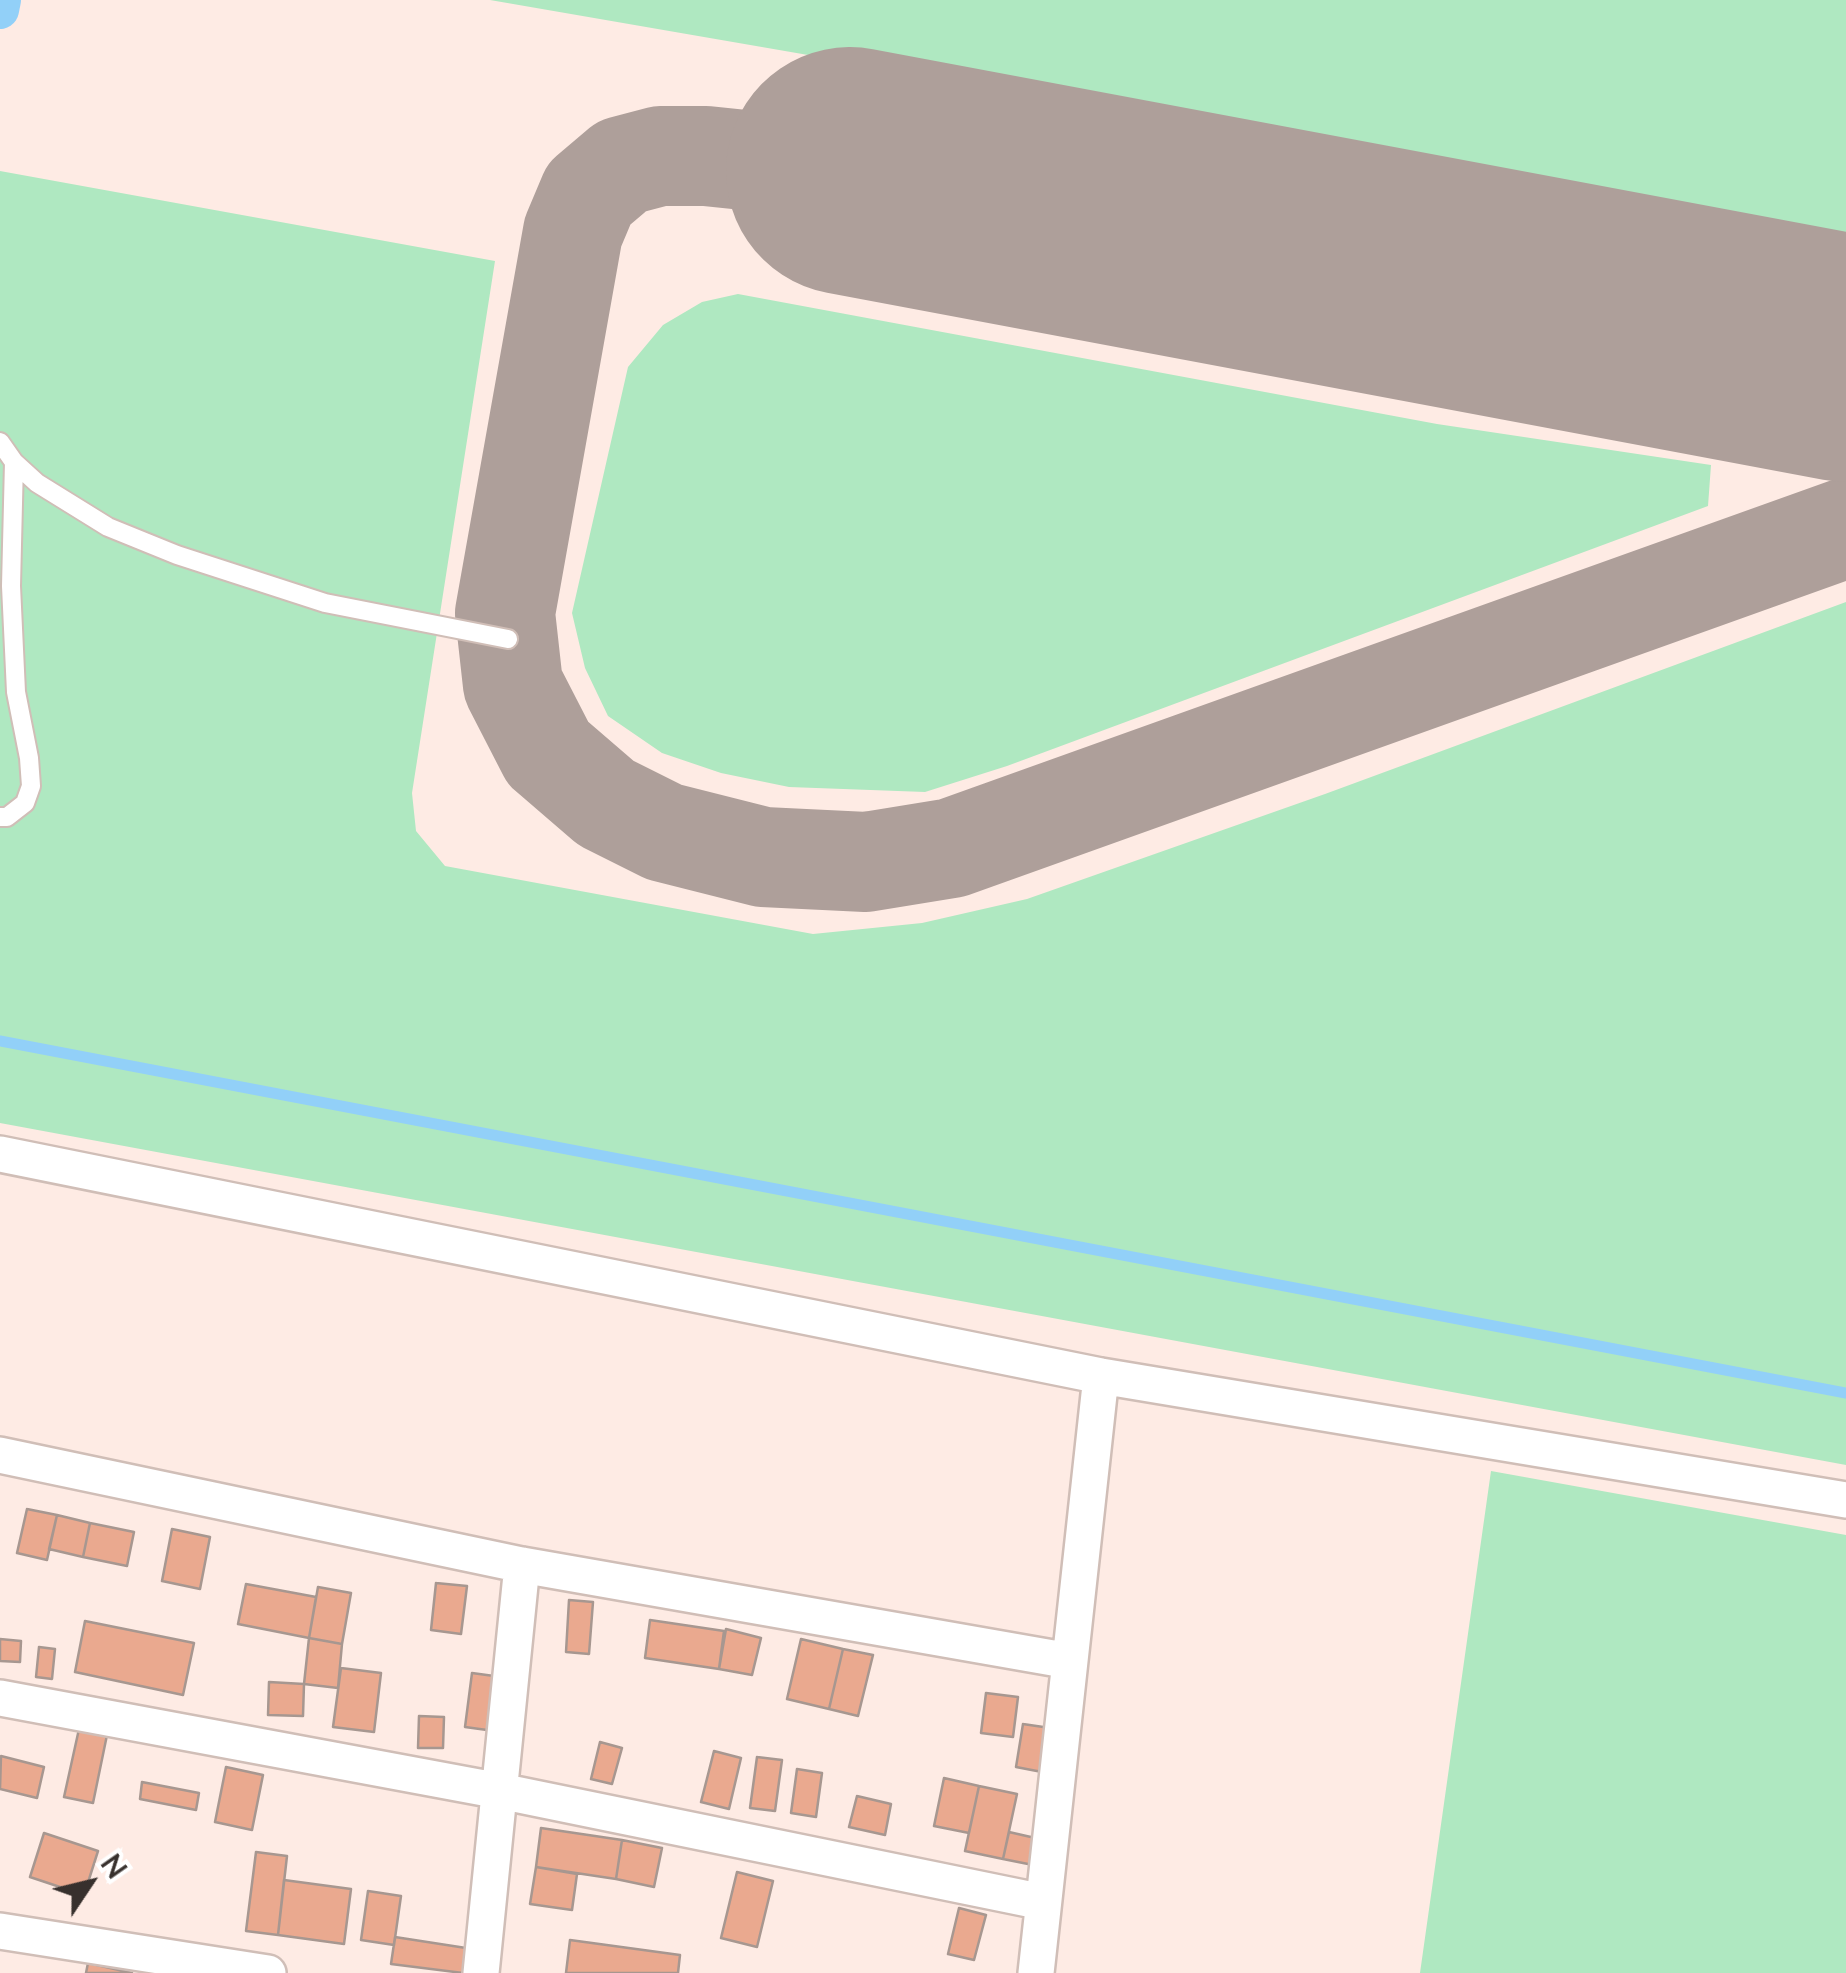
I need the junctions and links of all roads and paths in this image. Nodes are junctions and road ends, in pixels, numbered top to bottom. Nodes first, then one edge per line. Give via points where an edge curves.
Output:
1 (0, 442) edge
2 (14, 462) junction
3 (508, 639) dead end
4 (0, 817) edge
5 (0, 1154) edge
6 (1101, 1376) junction
7 (1, 1458) edge
8 (1846, 1500) edge
9 (522, 1566) junction
10 (1070, 1660) junction
11 (0, 1698) edge
12 (500, 1791) junction
13 (1043, 1902) junction
14 (0, 1931) edge
15 (268, 1973) edge
16 (482, 1973) edge
17 (1036, 1973) edge

1 - 2 lane
2 - 3 lane via 108,527 176,555 325,603
2 - 4 lane via 16,692 31,786 25,803
5 - 6 street
6 - 8 street
6 - 10 street
7 - 9 street
9 - 10 street
9 - 12 street
10 - 13 street
11 - 12 street
12 - 13 street
12 - 16 street
13 - 17 street
14 - 15 street

